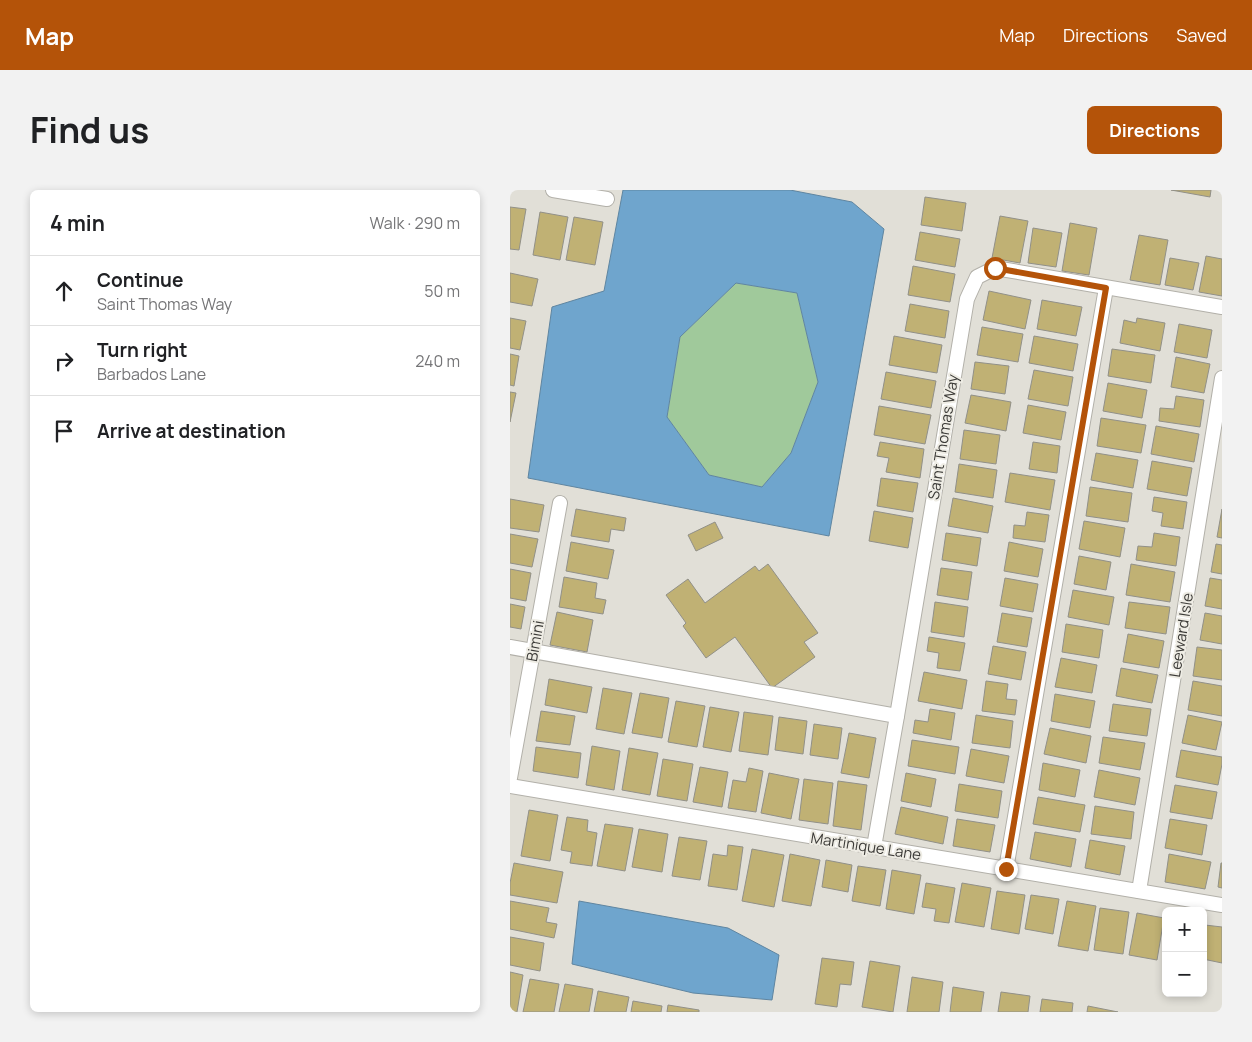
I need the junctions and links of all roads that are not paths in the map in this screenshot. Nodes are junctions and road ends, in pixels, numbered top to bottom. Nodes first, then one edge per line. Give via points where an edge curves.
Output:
1 (553, 190) edge
2 (607, 199) dead end
3 (1106, 288) junction
4 (1222, 307) edge
5 (1222, 378) edge
6 (560, 503) dead end
7 (510, 647) edge
8 (534, 652) junction
9 (897, 716) junction
10 (510, 778) edge
11 (510, 786) edge
12 (874, 847) junction
13 (1006, 869) junction
14 (1139, 892) junction
15 (1222, 905) edge

1 - 2 street
3 - 4 street, Saint Thomas Way
3 - 9 street, Saint Thomas Way via 995,268 977,277 966,299
3 - 13 street
5 - 14 street, Leeward Isle
6 - 8 street, Bimini
7 - 8 street
8 - 9 street
8 - 10 street, Bimini
9 - 12 street, Saint Thomas Way
11 - 12 street, Martinique Lane
12 - 13 street, Martinique Lane
13 - 14 street, Martinique Lane
14 - 15 street, Martinique Lane

